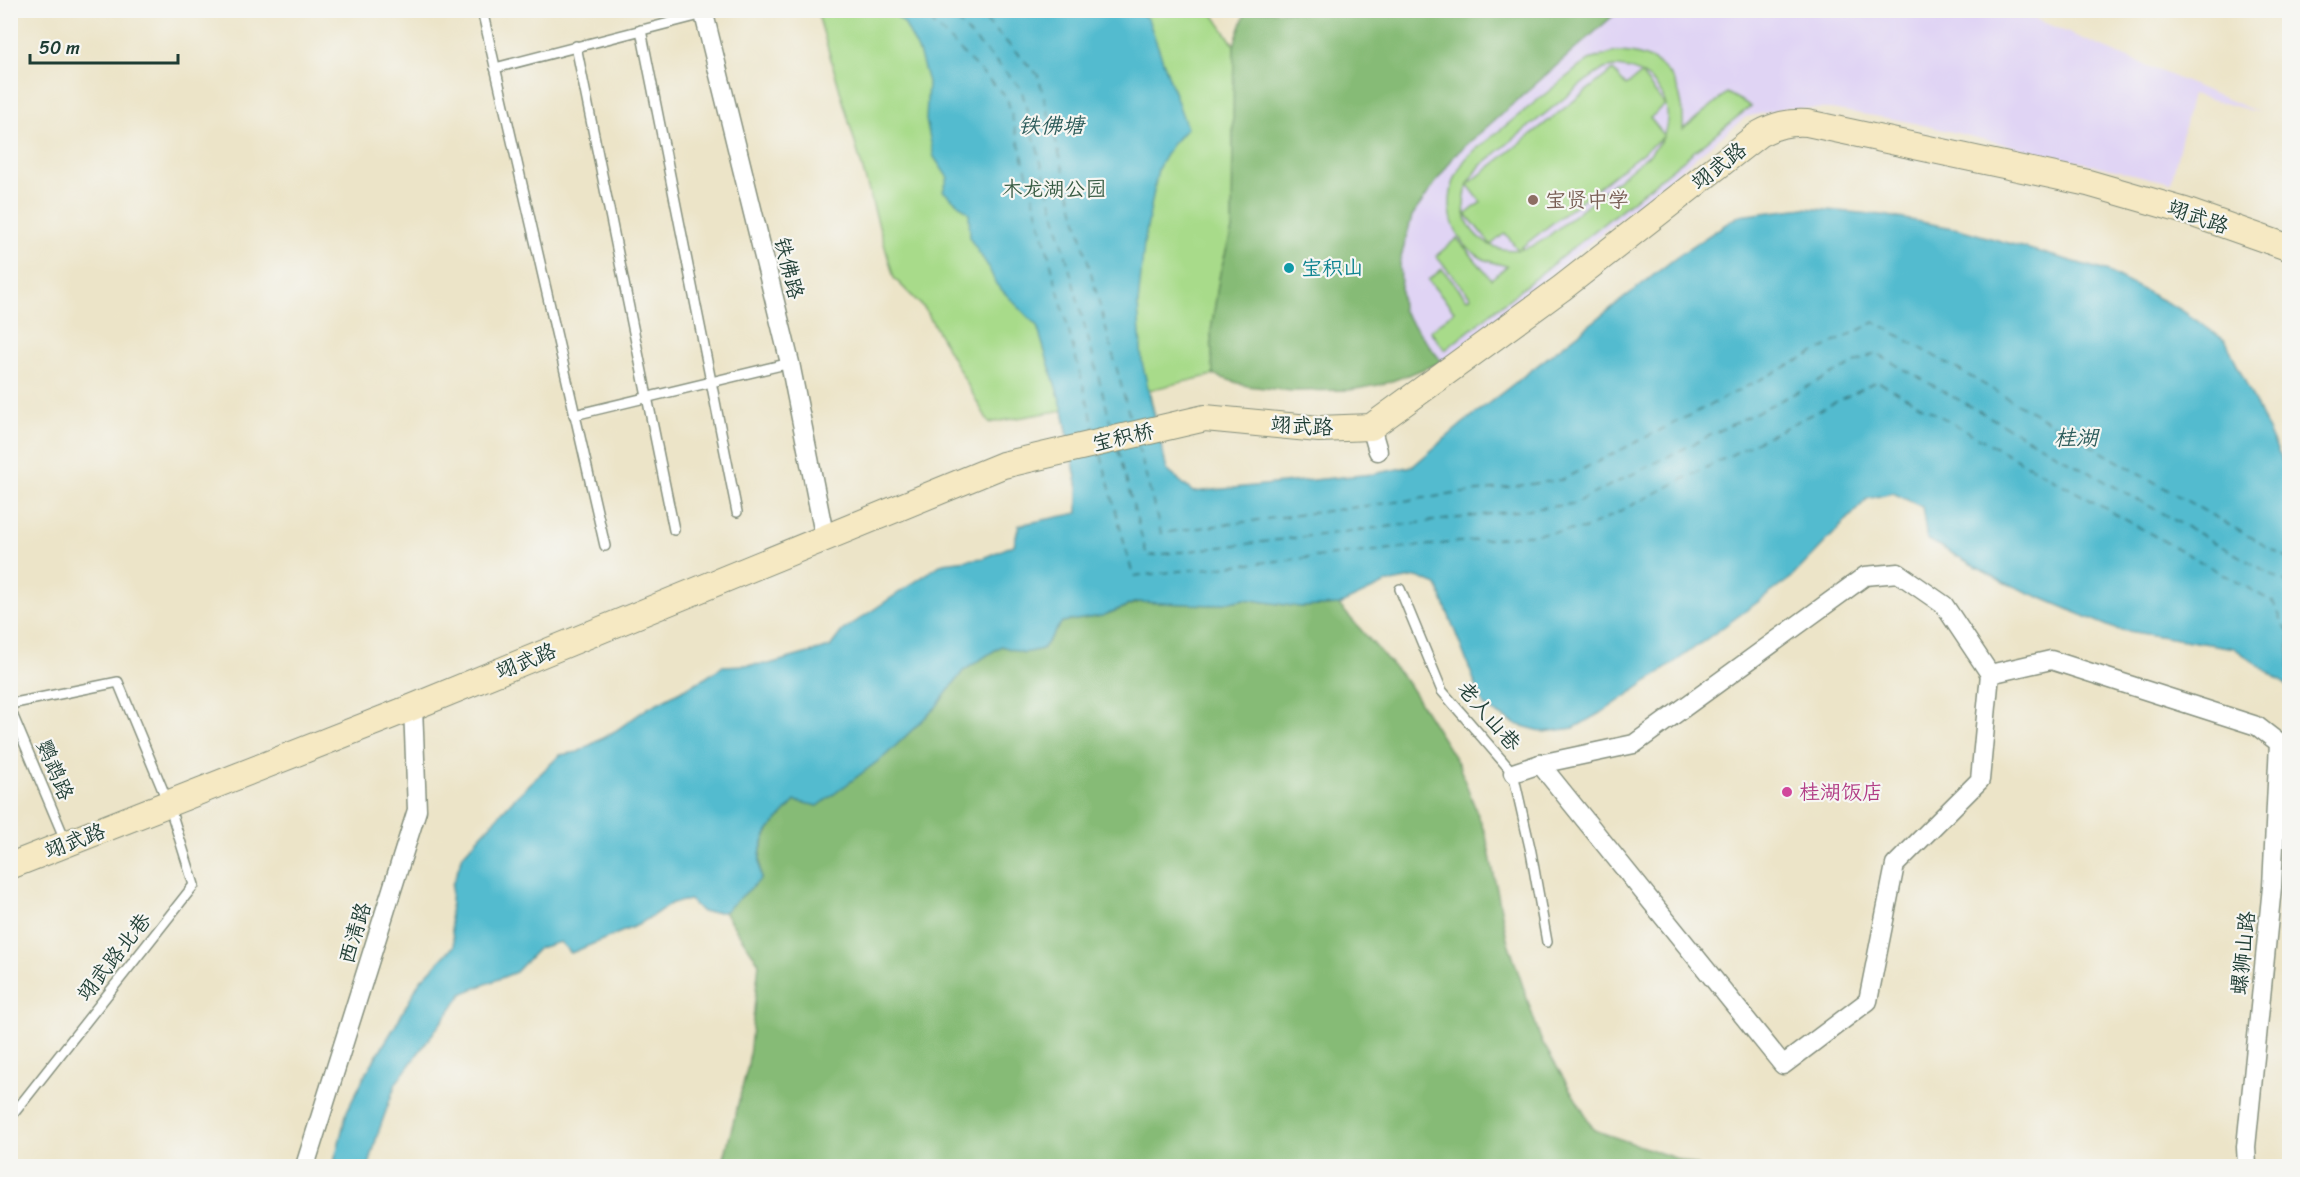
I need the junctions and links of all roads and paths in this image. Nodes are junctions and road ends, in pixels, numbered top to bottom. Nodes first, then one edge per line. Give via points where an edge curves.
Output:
1 (482, 10) edge
2 (703, 12) edge
3 (641, 30) junction
4 (576, 46) junction
5 (495, 68) junction
6 (2289, 248) edge
7 (790, 363) junction
8 (711, 382) junction
9 (647, 398) junction
10 (574, 415) junction
11 (1205, 418) joint
12 (1371, 427) junction
13 (1378, 451) dead end
14 (1041, 456) joint
15 (737, 512) dead end
16 (674, 530) dead end
17 (825, 539) junction
18 (605, 546) dead end
19 (1400, 589) dead end
20 (1990, 674) junction
21 (10, 704) edge
22 (413, 708) junction
23 (10, 709) edge
24 (2284, 739) edge
25 (1540, 764) junction
26 (1513, 773) junction
27 (169, 806) junction
28 (67, 844) junction
29 (10, 866) edge
30 (1547, 942) dead end
31 (10, 1118) edge
32 (304, 1167) edge
33 (2247, 1167) edge

1 - 5 lane
2 - 3 lane
2 - 7 street, 铁佛路
3 - 4 lane
3 - 8 lane
4 - 5 lane
4 - 9 lane
5 - 10 lane
6 - 12 main road, 翊武路 via 2088,183 1790,122 1760,134 1562,288
7 - 8 lane
7 - 17 street, 铁佛路
8 - 9 lane
8 - 15 lane
9 - 10 lane
9 - 16 lane
10 - 18 lane
11 - 12 main road, 翊武路 via 1319,429
11 - 14 main road, 宝积桥
12 - 13 street
14 - 17 main road, 翊武路 via 1003,465
17 - 22 main road, 翊武路
19 - 26 lane, 老人山巷 via 1442,691
20 - 24 street via 2051,660 2257,726
20 - 25 street via 1944,605 1898,573 1865,576 1634,744
20 - 25 street via 1980,780 1895,866 1868,1001 1783,1065
21 - 27 lane via 118,682
22 - 27 main road, 翊武路
22 - 32 street, 西清路 via 417,810
23 - 28 lane, 鹦鹉路
24 - 33 street, 螺狮山路
25 - 26 street
26 - 30 lane, 老人山巷
27 - 28 main road, 翊武路
27 - 31 lane, 翊武路北巷 via 194,885
28 - 29 main road, 翊武路

